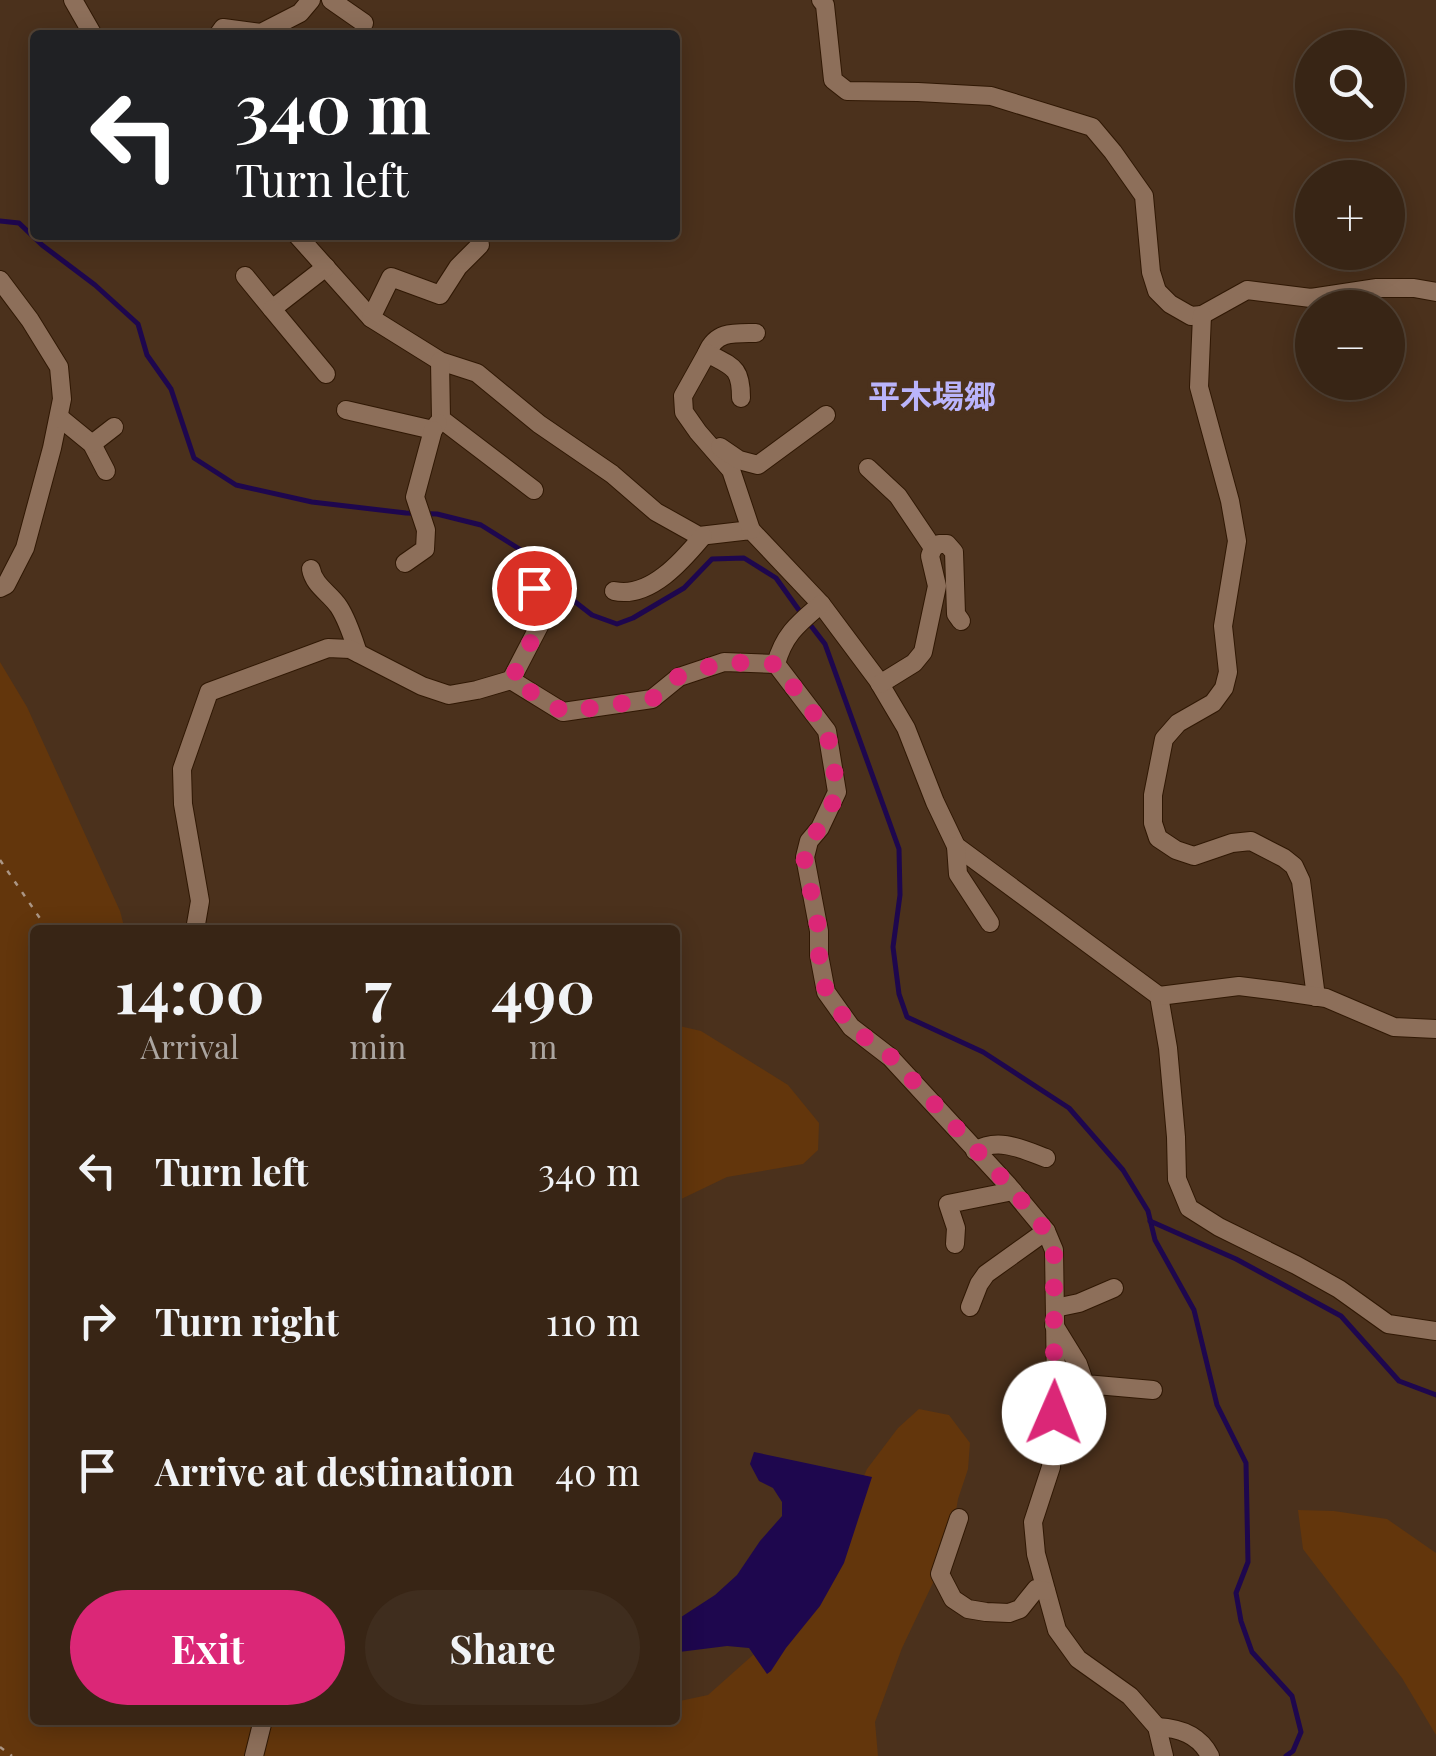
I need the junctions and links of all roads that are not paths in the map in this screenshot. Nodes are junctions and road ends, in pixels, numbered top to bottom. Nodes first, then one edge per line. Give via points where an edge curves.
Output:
1 (73, 0) edge
2 (310, 0) edge
3 (330, 0) edge
4 (820, 0) edge
5 (364, 23) dead end
6 (90, 30) edge
7 (267, 30) edge
8 (301, 240) edge
9 (480, 245) dead end
10 (326, 268) junction
11 (245, 276) dead end
12 (0, 280) edge
13 (1436, 292) edge
14 (272, 309) junction
15 (1202, 314) junction
16 (370, 318) junction
17 (756, 333) dead end
18 (707, 354) junction
19 (440, 360) junction
20 (326, 374) dead end
21 (741, 398) dead end
22 (346, 410) dead end
23 (826, 414) dead end
24 (58, 418) junction
25 (437, 424) junction
26 (114, 427) dead end
27 (92, 444) junction
28 (710, 445) junction
29 (868, 468) dead end
30 (106, 471) dead end
31 (534, 490) dead end
32 (750, 530) junction
33 (703, 536) junction
34 (933, 548) junction
35 (405, 563) dead end
36 (311, 568) dead end
37 (520, 570) dead end
38 (0, 588) edge
39 (614, 590) dead end
40 (817, 607) junction
41 (961, 621) dead end
42 (358, 653) junction
43 (776, 664) junction
44 (511, 680) junction
45 (880, 684) junction
46 (956, 846) junction
47 (990, 924) dead end
48 (196, 925) edge
49 (1159, 996) junction
50 (1316, 997) junction
51 (1436, 1029) edge
52 (975, 1151) junction
53 (1046, 1158) dead end
54 (1013, 1190) junction
55 (1046, 1231) junction
56 (956, 1244) dead end
57 (1114, 1288) dead end
58 (970, 1306) dead end
59 (1054, 1316) junction
60 (1436, 1332) edge
61 (1153, 1390) dead end
62 (959, 1518) dead end
63 (1046, 1591) junction
64 (261, 1725) edge
65 (1156, 1728) junction
66 (254, 1756) edge
67 (1164, 1756) edge
68 (1210, 1756) edge

1 - 6 street
2 - 7 street
3 - 5 street
4 - 15 street via 832,80 847,91 991,96 1092,127 1144,196 1157,291 1191,316
8 - 10 street
9 - 16 street via 440,295 391,277
10 - 14 street
10 - 16 street
11 - 14 street
12 - 24 street via 58,367
13 - 15 street via 1377,288 1311,298 1246,290
14 - 20 street
15 - 50 street via 1199,387 1238,541 1222,626 1228,672 1213,703 1164,739 1153,823 1158,838 1194,856 1251,841 1294,866
16 - 19 street
17 - 18 street via 719,337
18 - 21 street via 736,368
18 - 28 street via 683,396 684,412
19 - 25 street
19 - 33 street via 477,373 656,512
22 - 25 street
23 - 28 street via 758,465
24 - 27 street
24 - 38 street via 25,548
25 - 31 street
25 - 35 street via 414,497 425,549
26 - 27 street
27 - 30 street
28 - 32 street via 732,470
29 - 34 street via 898,496
32 - 33 street
32 - 40 street
33 - 39 street via 678,566 654,581 639,590
34 - 41 street via 948,544 954,552
34 - 45 street via 937,586 924,652
36 - 42 street via 338,605
37 - 44 street via 549,607
40 - 43 street via 781,644
40 - 45 street
42 - 44 street via 449,695
42 - 48 street via 328,648 209,692 182,769 200,901
43 - 44 street via 724,662 679,676 652,699 564,712
43 - 52 street via 827,731 838,792 804,857 826,992 851,1027 890,1056
45 - 46 street
46 - 47 street via 958,874
46 - 49 street
49 - 50 street via 1238,986
49 - 60 street via 1176,1179 1189,1208 1338,1289 1388,1324
50 - 51 street via 1394,1027
52 - 53 street via 986,1144 1012,1145
52 - 54 street
54 - 55 street
54 - 56 street via 948,1204
55 - 58 street via 986,1274
55 - 59 street via 1054,1250
57 - 59 street
59 - 61 street via 1084,1384
59 - 63 street via 1051,1467 1033,1522
62 - 63 street via 940,1574 953,1598 968,1608 1009,1614 1036,1588
63 - 65 street via 1057,1630 1078,1659 1130,1696
64 - 66 street
65 - 67 street
65 - 68 street via 1198,1738

